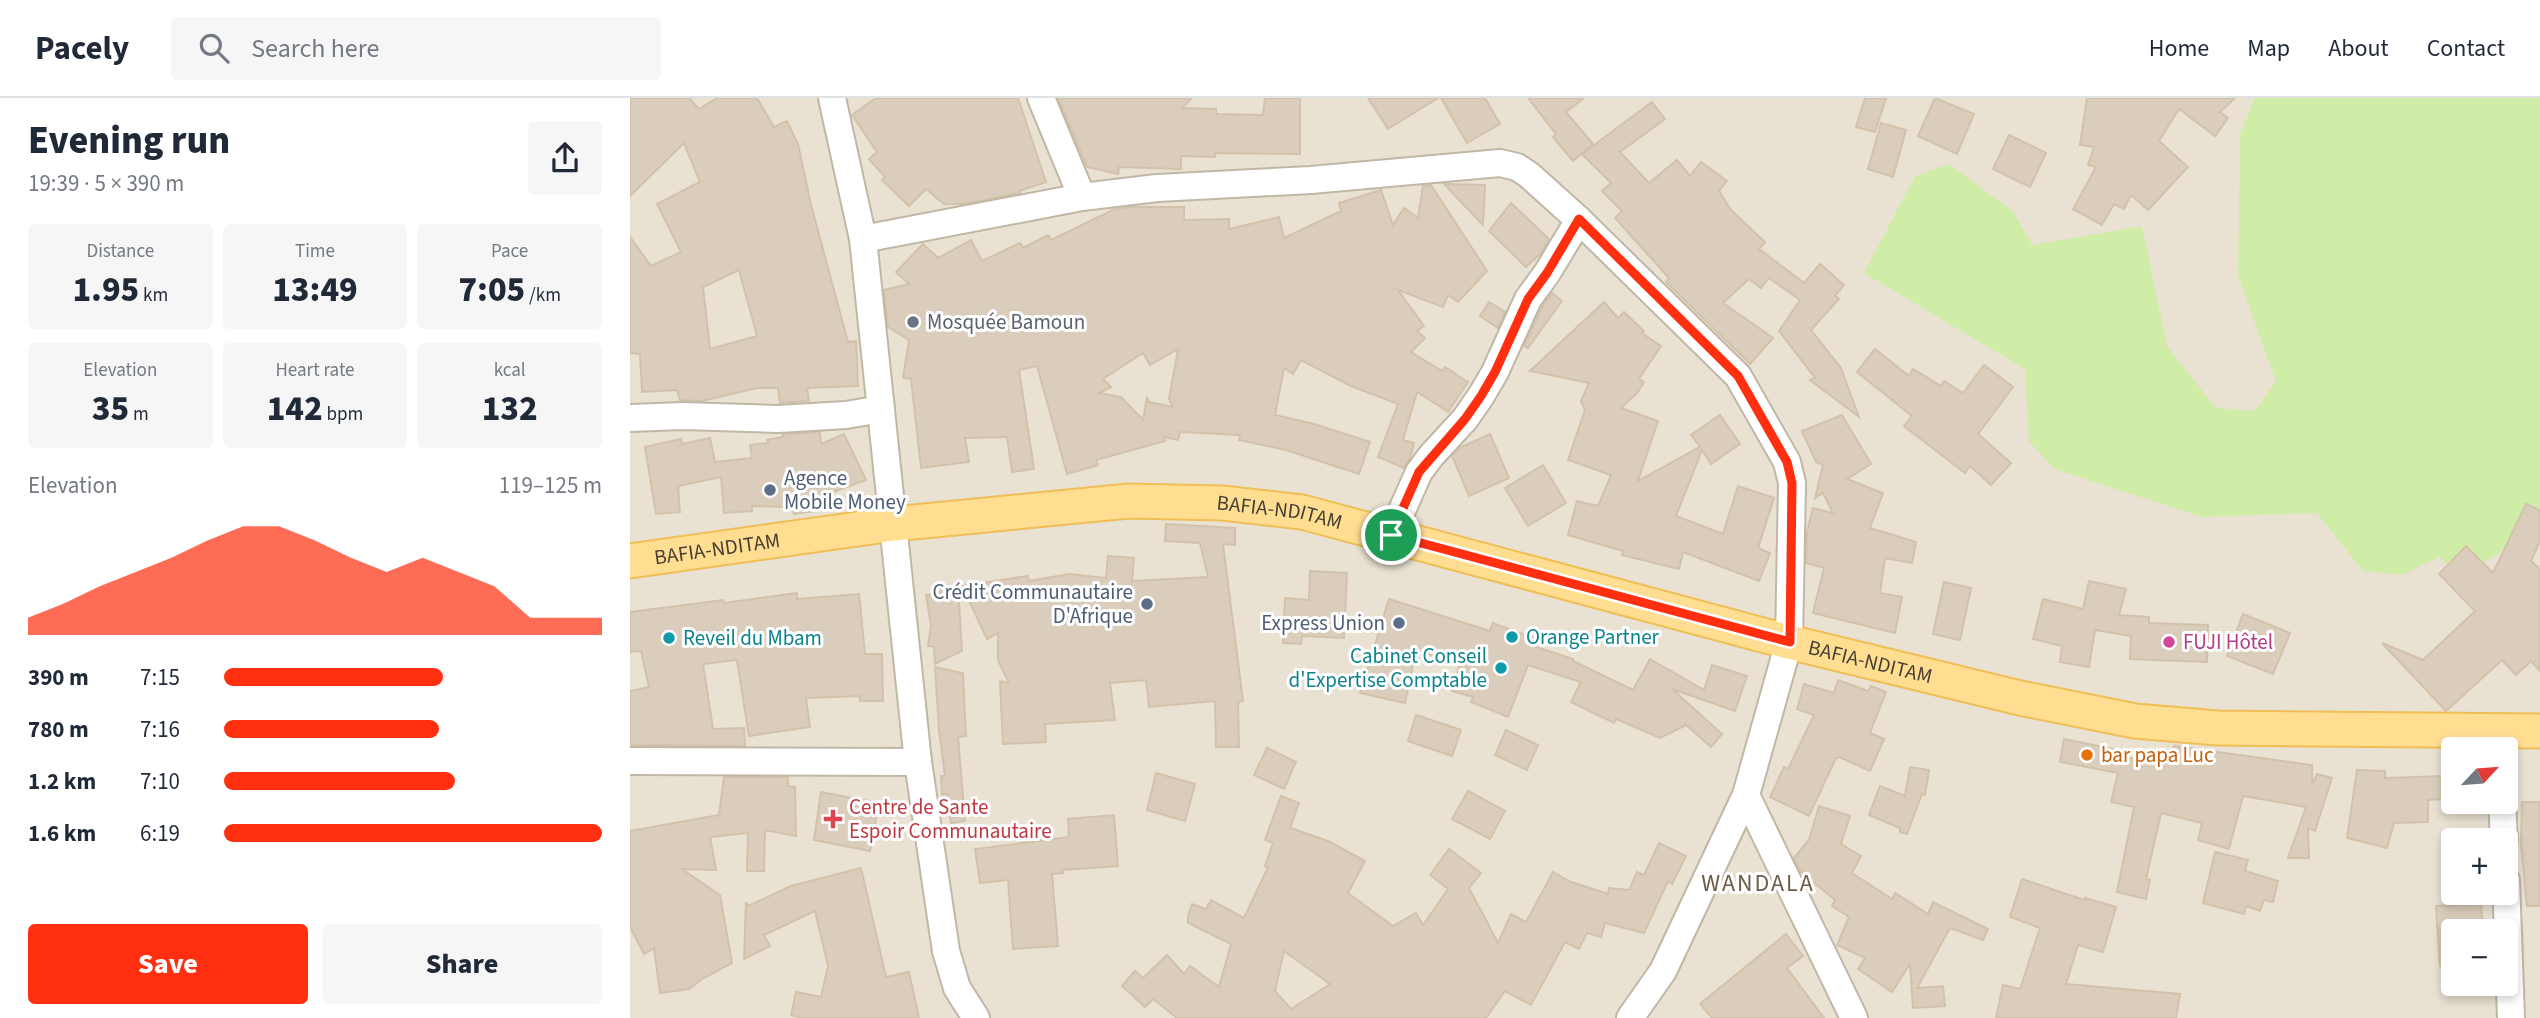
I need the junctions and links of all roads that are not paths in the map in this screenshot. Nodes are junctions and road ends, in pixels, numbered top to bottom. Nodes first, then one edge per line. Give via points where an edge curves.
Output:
1 (832, 98) edge
2 (1041, 98) edge
3 (1082, 197) junction
4 (1579, 219) junction
5 (863, 239) junction
6 (881, 409) junction
7 (630, 418) edge
8 (893, 524) junction
9 (1391, 535) junction
10 (630, 561) edge
11 (1790, 642) junction
12 (2521, 732) edge
13 (630, 761) edge
14 (918, 762) junction
15 (1746, 795) junction
16 (2507, 905) edge
17 (976, 1018) edge
18 (1630, 1018) edge
19 (1854, 1018) edge
20 (2511, 1018) edge

1 - 5 street
2 - 3 street
3 - 4 street via 1500,163 1529,174
3 - 5 street
4 - 9 street via 1528,299 1481,396 1419,472
4 - 11 street via 1738,376 1787,462 1792,483
5 - 6 street
6 - 7 street via 778,419
6 - 8 street
8 - 9 main road, BAFIA-NDITAM via 1129,501 1222,503 1302,512
8 - 10 main road, BAFIA-NDITAM
8 - 14 street
9 - 11 main road, BAFIA-NDITAM
11 - 12 main road, BAFIA-NDITAM via 2135,721 2218,728
11 - 15 street
13 - 14 street
14 - 17 street via 946,951 957,988
15 - 18 street via 1663,971
15 - 19 street
16 - 20 street

